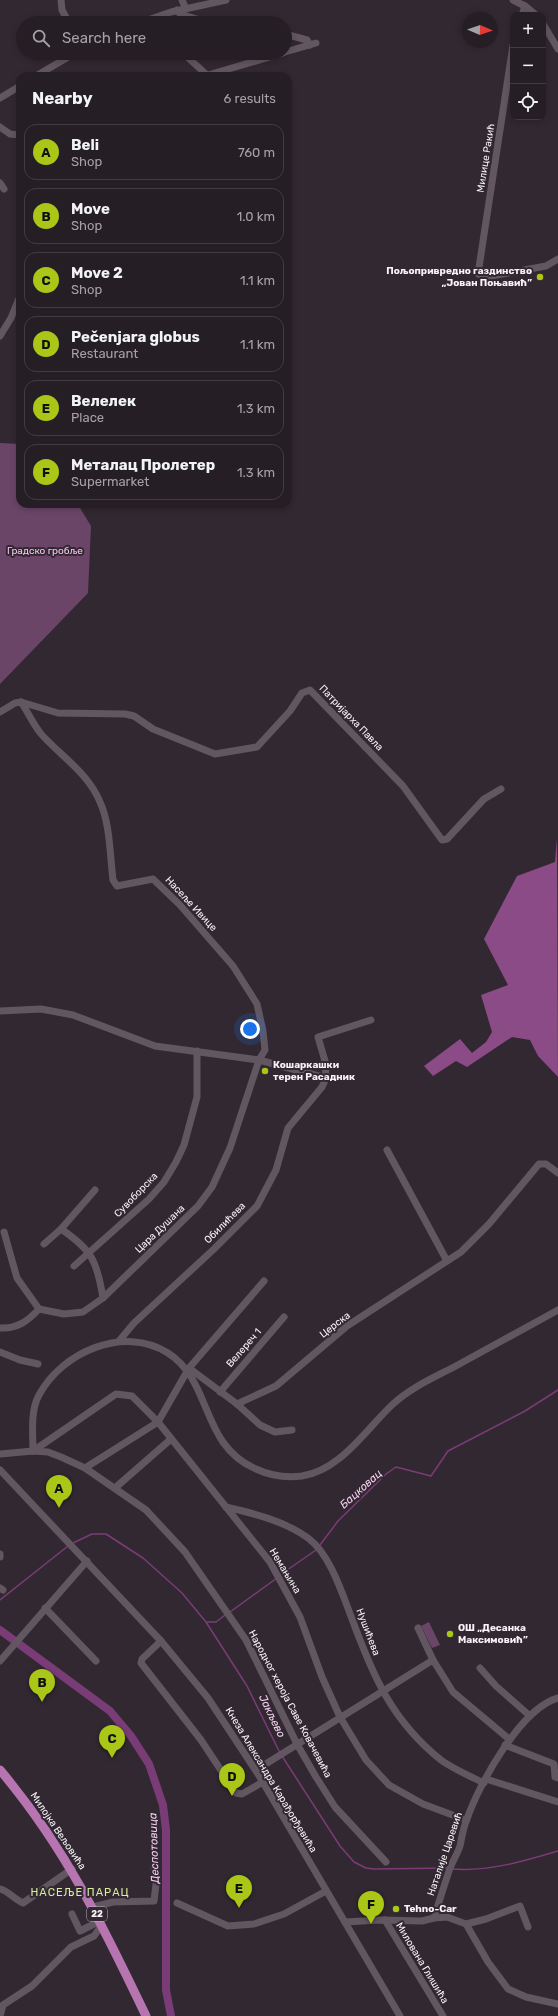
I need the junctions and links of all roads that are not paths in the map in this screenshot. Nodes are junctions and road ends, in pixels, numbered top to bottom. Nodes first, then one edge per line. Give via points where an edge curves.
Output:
1 (61, 0) edge
2 (182, 0) edge
3 (226, 0) edge
4 (513, 0) edge
5 (209, 2) edge
6 (525, 6) junction
7 (186, 9) junction
8 (177, 10) junction
9 (523, 12) edge
10 (532, 12) edge
11 (65, 16) edge
12 (161, 16) edge
13 (187, 16) edge
14 (546, 29) edge
15 (292, 36) edge
16 (513, 48) edge
17 (558, 49) edge
18 (292, 51) edge
19 (61, 60) edge
20 (190, 60) edge
21 (261, 60) edge
22 (42, 72) edge
23 (203, 72) edge
24 (220, 72) edge
25 (16, 88) edge
26 (0, 98) edge
27 (0, 128) edge
28 (16, 135) edge
29 (558, 259) edge
30 (16, 306) edge
31 (0, 336) edge
32 (21, 702) junction
33 (0, 712) edge
34 (501, 789) dead end
35 (0, 1010) edge
36 (371, 1020) dead end
37 (197, 1051) junction
38 (259, 1060) junction
39 (326, 1078) junction
40 (387, 1150) dead end
41 (558, 1173) edge
42 (95, 1190) dead end
43 (61, 1229) junction
44 (4, 1232) dead end
45 (44, 1244) dead end
46 (90, 1253) junction
47 (447, 1261) junction
48 (74, 1266) dead end
49 (264, 1282) dead end
50 (103, 1298) junction
51 (39, 1309) junction
52 (558, 1310) edge
53 (284, 1317) dead end
54 (0, 1328) edge
55 (119, 1341) junction
56 (0, 1352) edge
57 (38, 1364) dead end
58 (188, 1370) junction
59 (220, 1392) junction
60 (237, 1404) junction
61 (158, 1422) junction
62 (292, 1430) dead end
63 (171, 1439) junction
64 (32, 1451) junction
65 (0, 1454) edge
66 (85, 1468) junction
67 (0, 1470) edge
68 (115, 1488) junction
69 (226, 1507) junction
70 (87, 1561) junction
71 (45, 1608) junction
72 (418, 1628) dead end
73 (162, 1640) junction
74 (433, 1660) junction
75 (0, 1661) edge
76 (96, 1661) dead end
77 (480, 1668) dead end
78 (383, 1692) junction
79 (558, 1698) edge
80 (530, 1716) junction
81 (340, 1717) junction
82 (507, 1742) junction
83 (297, 1744) junction
84 (0, 1770) edge
85 (256, 1770) junction
86 (558, 1778) edge
87 (485, 1781) junction
88 (263, 1782) junction
89 (558, 1802) edge
90 (466, 1820) junction
91 (386, 1862) dead end
92 (154, 1867) dead end
93 (72, 1869) junction
94 (0, 1889) edge
95 (326, 1891) junction
96 (177, 1903) dead end
97 (93, 1907) junction
98 (72, 1914) dead end
99 (434, 1918) junction
100 (385, 1920) junction
101 (345, 1922) junction
102 (101, 1923) junction
103 (466, 1924) junction
104 (528, 1926) dead end
105 (558, 2004) edge
106 (0, 2016) edge
107 (146, 2016) edge
108 (400, 2016) edge
109 (443, 2016) edge

1 - 11 street
2 - 7 street
3 - 5 street
4 - 6 street
5 - 7 street
6 - 9 street
6 - 10 street
7 - 8 street
8 - 12 street
8 - 13 street
14 - 17 street
15 - 18 street via 313,44
16 - 29 street, Милице Ракић via 478,274 486,277 546,266
19 - 22 street
20 - 23 street
21 - 24 street
25 - 26 street
27 - 28 street
30 - 31 street
32 - 33 street
32 - 34 street, Патријарха Павла via 58,713 134,716 153,729 215,754 257,747 290,711 302,693 310,690 403,786 442,840 447,839 484,799
32 - 38 street, Насеље Ивице via 42,734 73,764 91,785 101,802 113,880 117,886 154,879 233,966 257,1004 265,1050
35 - 37 street via 41,1009 73,1015 155,1046
36 - 39 street via 318,1037 325,1061
37 - 38 street
37 - 46 street, Сувоборска via 197,1097 184,1146 176,1162 164,1182 149,1199
38 - 39 street
38 - 50 street, Цара Душана via 230,1148 212,1187 198,1206
39 - 55 street, Обилићева via 322,1087 288,1128 276,1170 257,1206
40 - 47 street
41 - 47 street, Церска via 546,1164 539,1164 472,1241
42 - 43 street
43 - 45 street
43 - 46 street via 79,1241
44 - 51 street via 17,1278
46 - 48 street, Сувоборска
46 - 50 street via 99,1276
47 - 60 street, Церска via 347,1326 276,1386
49 - 58 street
50 - 51 street, Цара Душана via 83,1312 74,1314
51 - 54 street via 16,1327
52 - 58 street via 403,1396 334,1462 303,1476 276,1476 236,1458 216,1433
53 - 59 street, Велереч 1
55 - 58 street via 152,1346 167,1353
55 - 64 street via 87,1350 56,1373 38,1396 34,1409
56 - 57 street
58 - 59 street
58 - 61 street
59 - 60 street
60 - 62 street via 260,1425 270,1430
61 - 63 street, Немањина
61 - 64 street, Немањина via 132,1396 116,1394
61 - 66 street
63 - 68 street
63 - 69 street, Немањина
64 - 65 street, Народног хероја Саве Ковачевића
64 - 66 street, Народног хероја Саве Ковачевића via 48,1452
66 - 68 street, Народног хероја Саве Ковачевића
67 - 70 street, Кнеза Александра Карађорђевића
68 - 83 street, Народног хероја Саве Ковачевића via 146,1510 184,1552 228,1613 250,1647
69 - 78 street, Нушићева via 248,1512 290,1528 318,1547 341,1591
69 - 81 street, Немањина via 270,1562 300,1617
70 - 71 street
70 - 73 street, Кнеза Александра Карађорђевића
71 - 75 street
71 - 76 street
72 - 74 street
73 - 85 street, Кнеза Александра Карађорђевића via 208,1698
73 - 88 street via 141,1663 201,1740 236,1793 242,1794
74 - 78 street
74 - 82 street via 453,1692
77 - 80 street
78 - 81 street
78 - 87 street, Нушићева via 409,1731 442,1761
79 - 80 street, Наталије Царевић via 550,1700
80 - 82 street, Наталије Царевић
81 - 83 street
81 - 90 street, Немањина via 366,1760 389,1785 423,1804
82 - 86 street via 554,1764 554,1776
82 - 87 street, Наталије Царевић
83 - 85 street
83 - 91 street, Народног хероја Саве Ковачевића via 335,1807
84 - 93 main road, Милојка Вељовића / 22 via 41,1822
85 - 88 street, Кнеза Александра Карађорђевића
87 - 89 street, Нушићева
87 - 90 street, Наталије Царевић
88 - 95 street, Кнеза Александра Карађорђевића
90 - 99 street, Наталије Царевић via 460,1846
92 - 97 street via 154,1901 113,1902
93 - 94 street via 23,1903
93 - 97 main road, Милојка Вељовића / 22
95 - 96 street via 284,1914 254,1924 228,1926
95 - 101 street, Кнеза Александра Карађорђевића
97 - 102 main road, Милојка Вељовића / 22
98 - 102 street via 80,1931
99 - 100 street via 422,1921
99 - 103 street via 447,1917
100 - 101 street
100 - 109 street, Милована Глишића
101 - 108 street, Кнеза Александра Карађорђевића
102 - 106 street via 94,1936 72,1947 32,1986 2,2005
102 - 107 main road, Милојка Вељовића / 22
103 - 104 street via 520,1906
103 - 105 street via 481,1951 508,1989 526,1997

